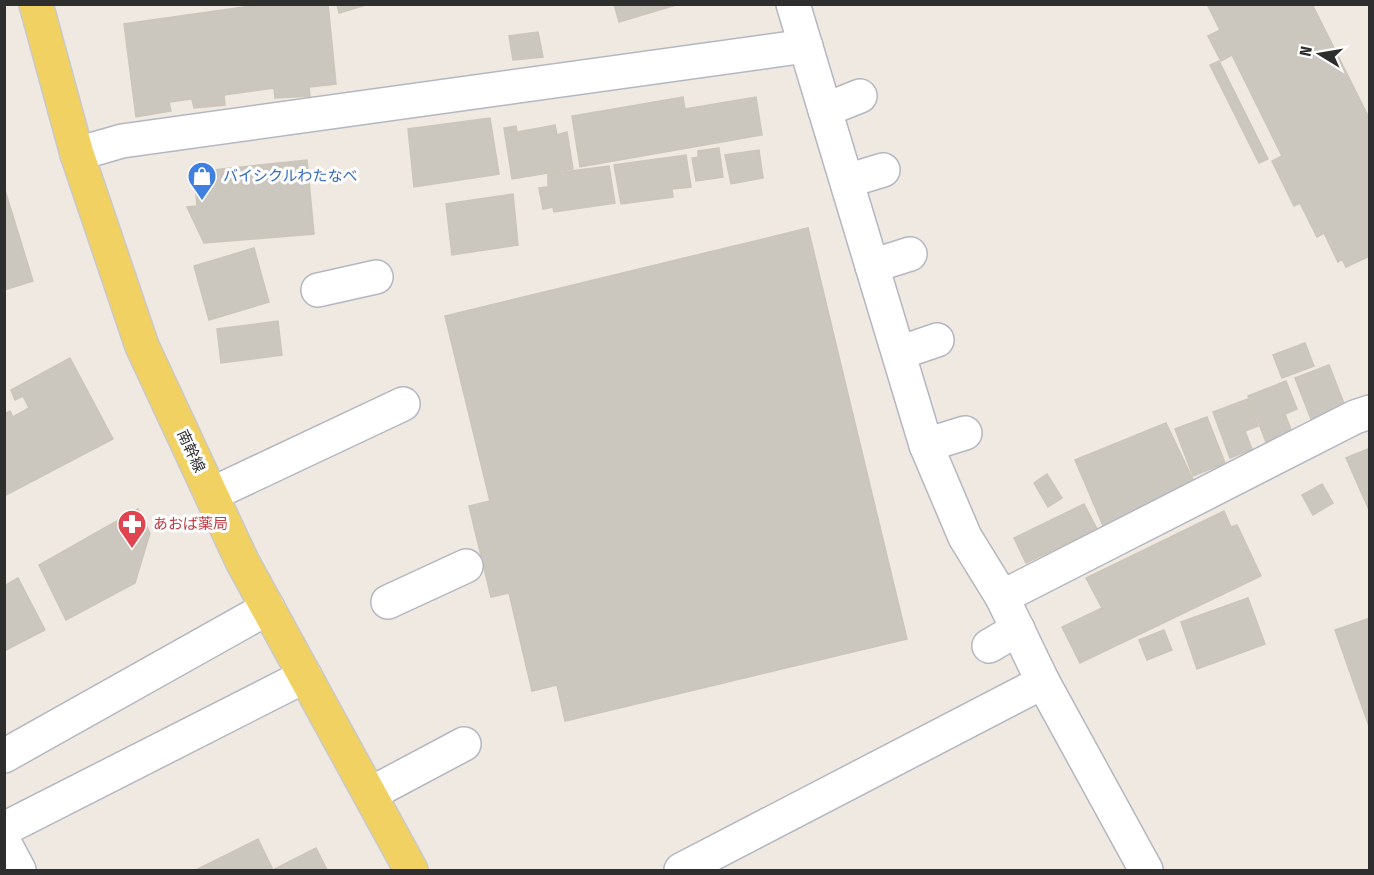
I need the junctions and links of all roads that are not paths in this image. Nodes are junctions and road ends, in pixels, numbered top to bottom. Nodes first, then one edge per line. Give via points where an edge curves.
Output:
1 (36, 4) edge
2 (794, 4) edge
3 (806, 46) junction
4 (860, 96) dead end
5 (825, 110) junction
6 (77, 154) junction
7 (883, 170) dead end
8 (847, 181) junction
9 (910, 255) dead end
10 (872, 267) junction
11 (376, 277) dead end
12 (318, 290) dead end
13 (936, 340) dead end
14 (899, 353) junction
15 (403, 404) dead end
16 (1370, 412) edge
17 (965, 433) dead end
18 (926, 445) junction
19 (212, 494) junction
20 (466, 566) dead end
21 (1002, 597) junction
22 (388, 602) dead end
23 (268, 608) junction
24 (1018, 629) junction
25 (988, 646) dead end
26 (305, 676) junction
27 (1043, 682) junction
28 (465, 744) dead end
29 (4, 756) edge
30 (370, 794) junction
31 (4, 829) edge
32 (4, 842) edge
33 (1146, 854) edge
34 (19, 870) edge
35 (411, 870) edge
36 (681, 870) edge

1 - 6 main road, 南幹線
2 - 3 street
3 - 5 street
3 - 6 street via 122,141
4 - 5 street
5 - 8 street
6 - 19 main road, 南幹線 via 142,346
7 - 8 street
8 - 10 street
9 - 10 street
10 - 14 street
11 - 12 street
13 - 14 street
14 - 18 street
15 - 19 street
16 - 21 street via 1261,478
17 - 18 street
18 - 21 street via 965,537
19 - 23 main road, 南幹線
20 - 22 street
21 - 24 street
23 - 26 main road, 南幹線
23 - 29 street
24 - 25 street
24 - 27 street
26 - 30 main road, 南幹線
26 - 31 street
27 - 33 street via 1104,767
27 - 36 street
28 - 30 street
30 - 35 main road, 南幹線
32 - 34 street

